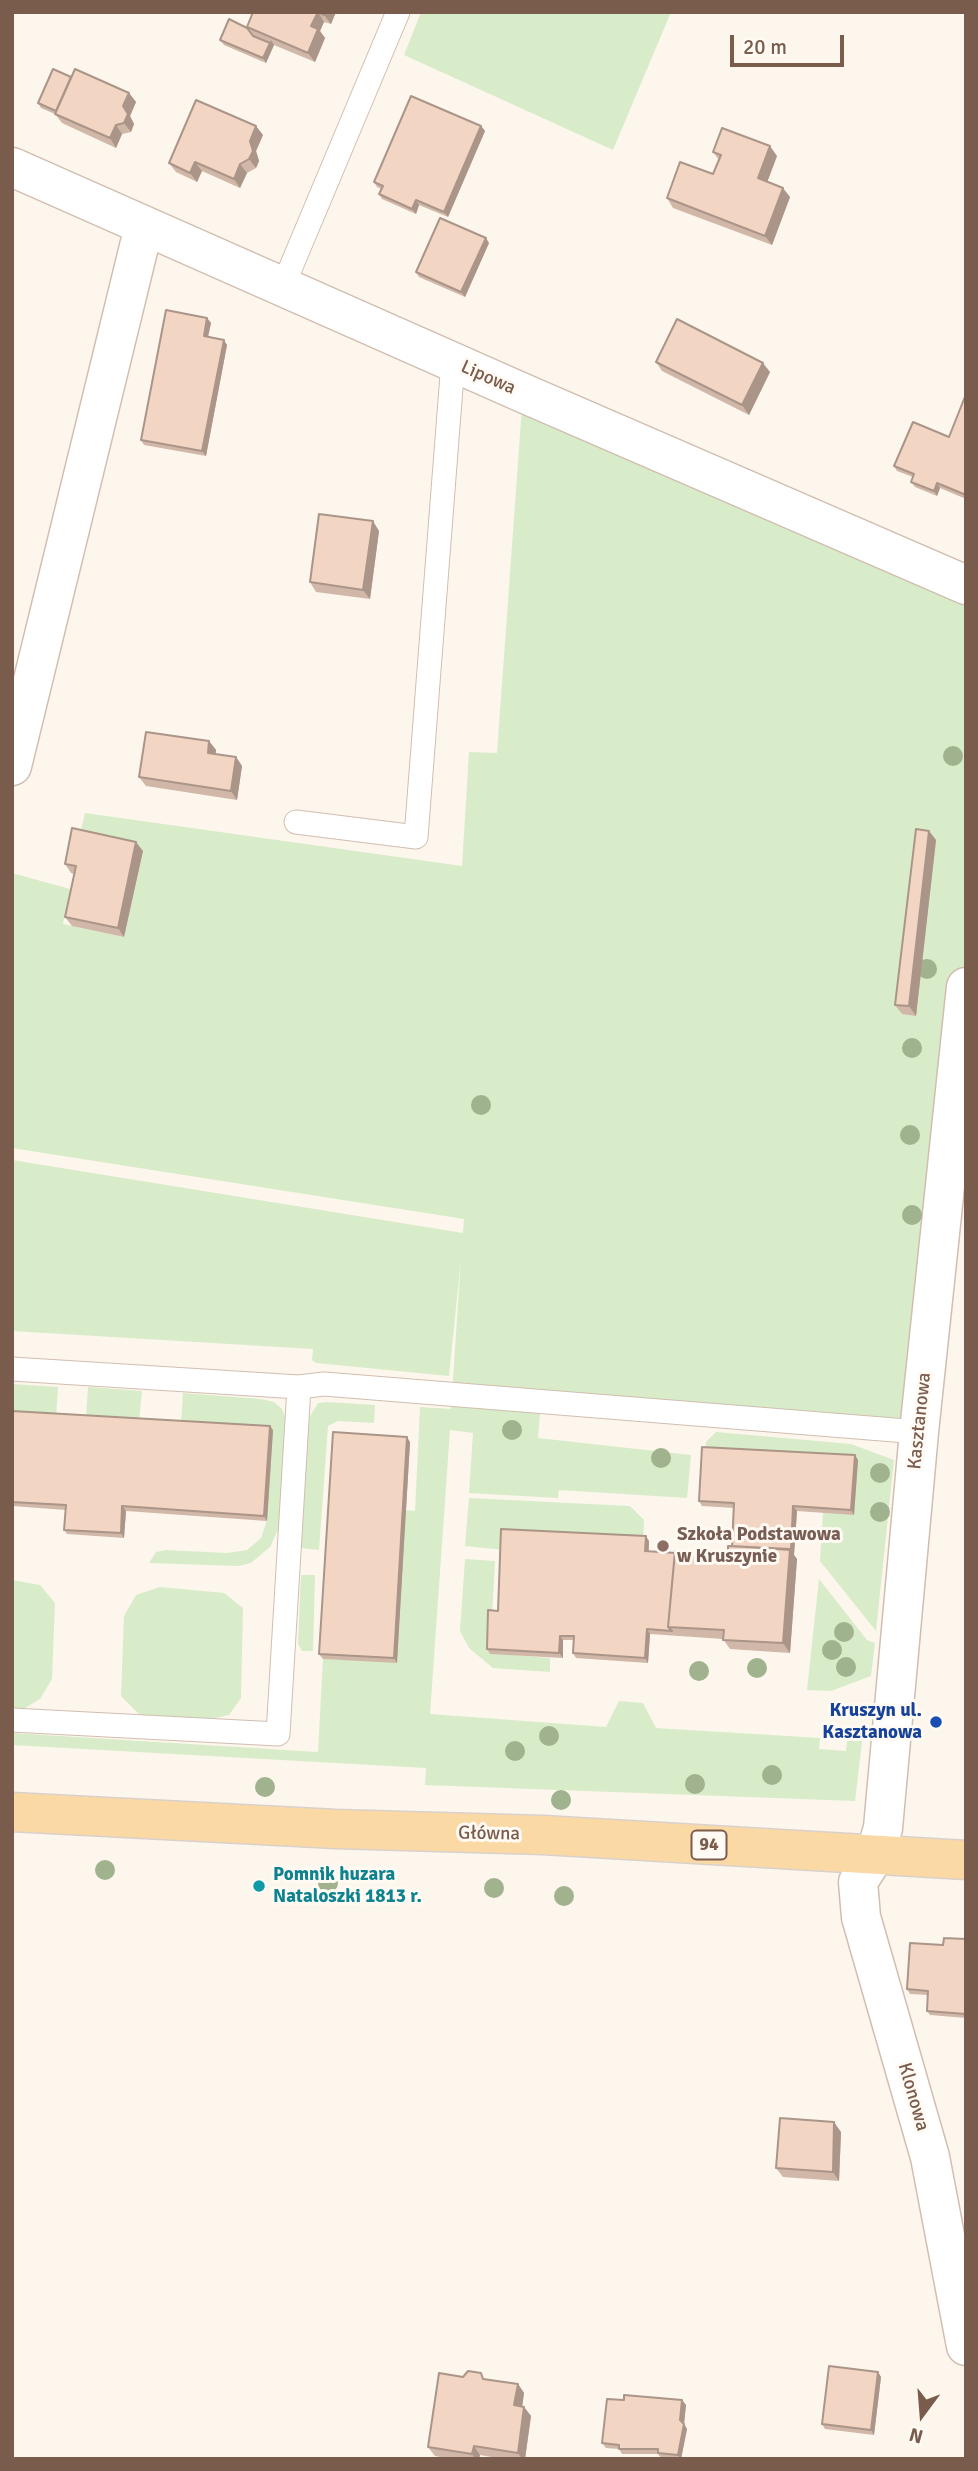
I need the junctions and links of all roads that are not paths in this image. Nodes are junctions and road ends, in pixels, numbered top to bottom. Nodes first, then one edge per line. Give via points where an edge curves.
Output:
1 (398, 12) edge
2 (12, 167) edge
3 (144, 226) junction
4 (283, 286) junction
5 (453, 362) junction
6 (966, 585) edge
7 (12, 765) edge
8 (296, 822) dead end
9 (966, 987) edge
10 (960, 1087) edge
11 (12, 1369) edge
12 (299, 1387) junction
13 (919, 1432) junction
14 (12, 1720) edge
15 (12, 1812) edge
16 (875, 1855) junction
17 (966, 1860) edge
18 (966, 2346) edge

1 - 4 lane
2 - 3 street, Lipowa
3 - 4 street, Lipowa
3 - 7 street
4 - 5 street, Lipowa
5 - 6 street, Lipowa
5 - 8 lane via 416,837
9 - 10 street, Kasztanowa
10 - 13 street, Kasztanowa
11 - 12 lane
12 - 13 lane via 324,1384
12 - 14 lane via 278,1734
13 - 16 street, Kasztanowa via 883,1828
15 - 16 main road, Główna / 94
16 - 17 main road, Główna / 94
16 - 18 street, Klonowa via 858,1882 859,1907 930,2157

